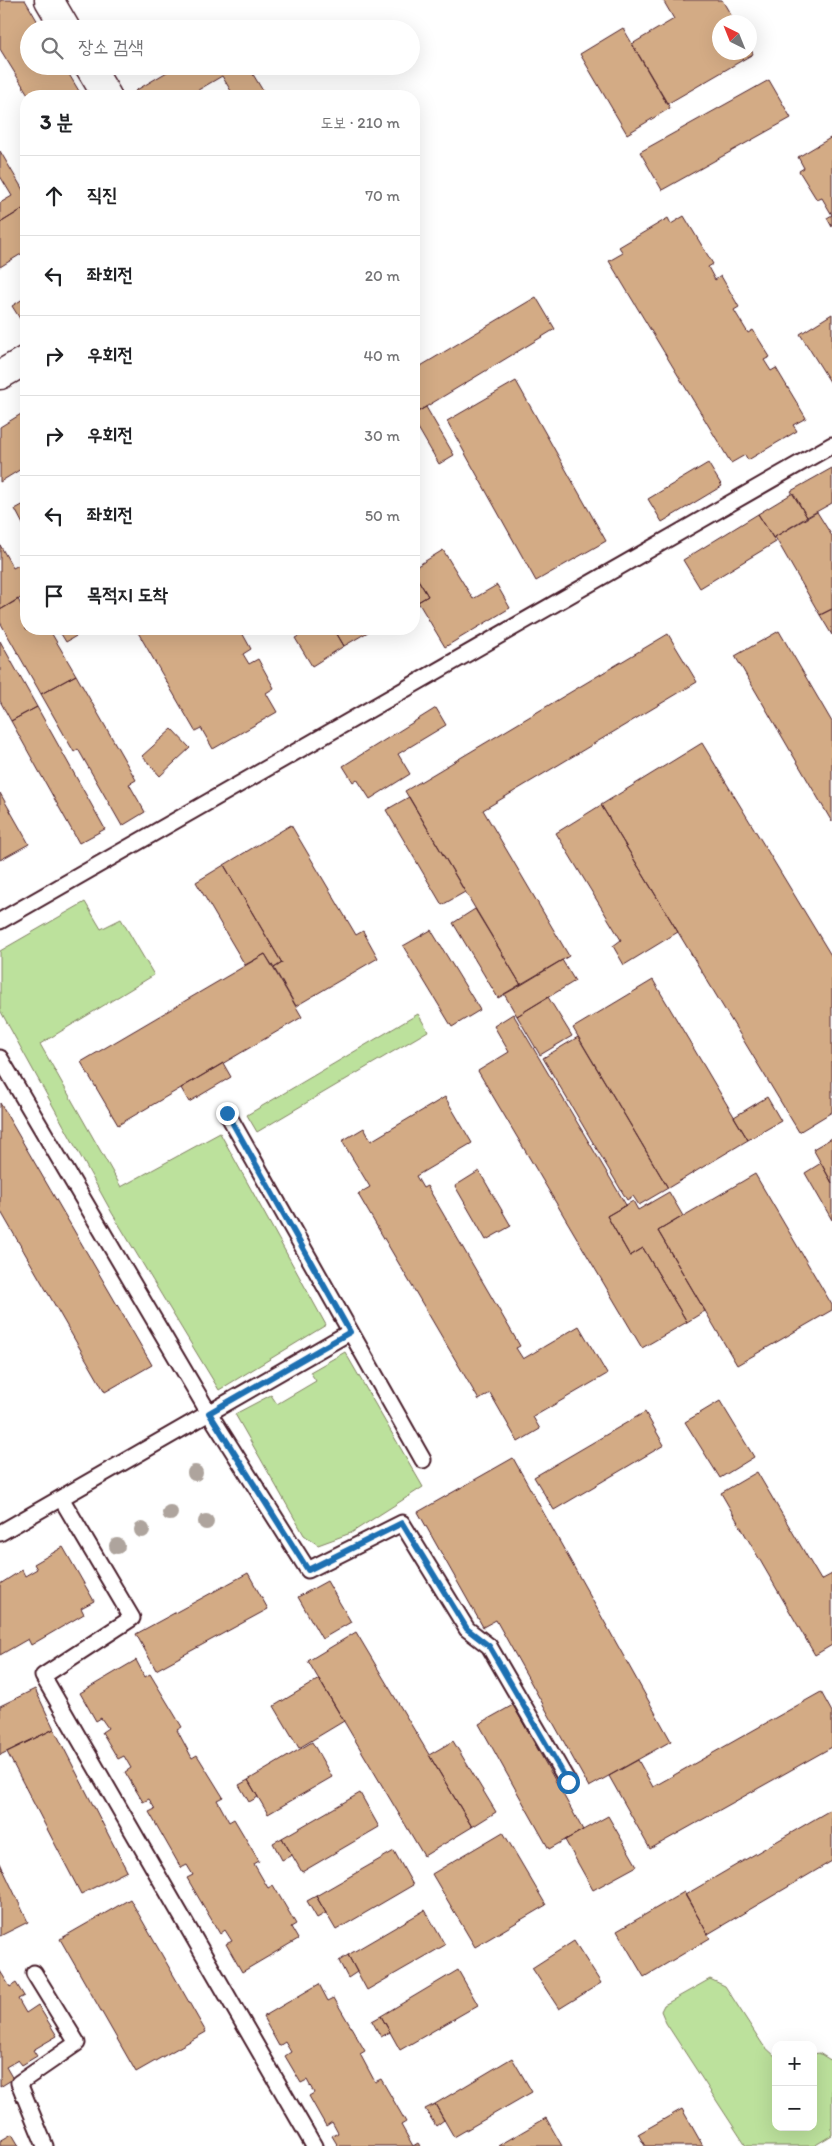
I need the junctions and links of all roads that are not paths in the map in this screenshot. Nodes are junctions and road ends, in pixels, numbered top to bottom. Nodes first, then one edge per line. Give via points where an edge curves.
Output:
1 (49, 0) edge
2 (61, 20) edge
3 (94, 75) edge
4 (103, 90) edge
5 (20, 363) edge
6 (0, 375) edge
7 (832, 445) edge
8 (0, 922) edge
9 (0, 1058) edge
10 (227, 1113) dead end
11 (350, 1332) junction
12 (209, 1413) junction
13 (423, 1460) dead end
14 (60, 1498) junction
15 (0, 1533) edge
16 (568, 1782) dead end
17 (34, 1973) dead end
18 (45, 2146) edge
19 (314, 2146) edge

1 - 2 street
3 - 4 street
5 - 6 street
7 - 8 lane
9 - 12 lane
10 - 11 lane
11 - 12 lane
11 - 13 lane
12 - 14 lane
12 - 16 lane via 308,1570 402,1523 467,1629 489,1646
14 - 15 lane
14 - 19 lane via 132,1618 43,1676
17 - 18 lane via 77,2043 19,2083

